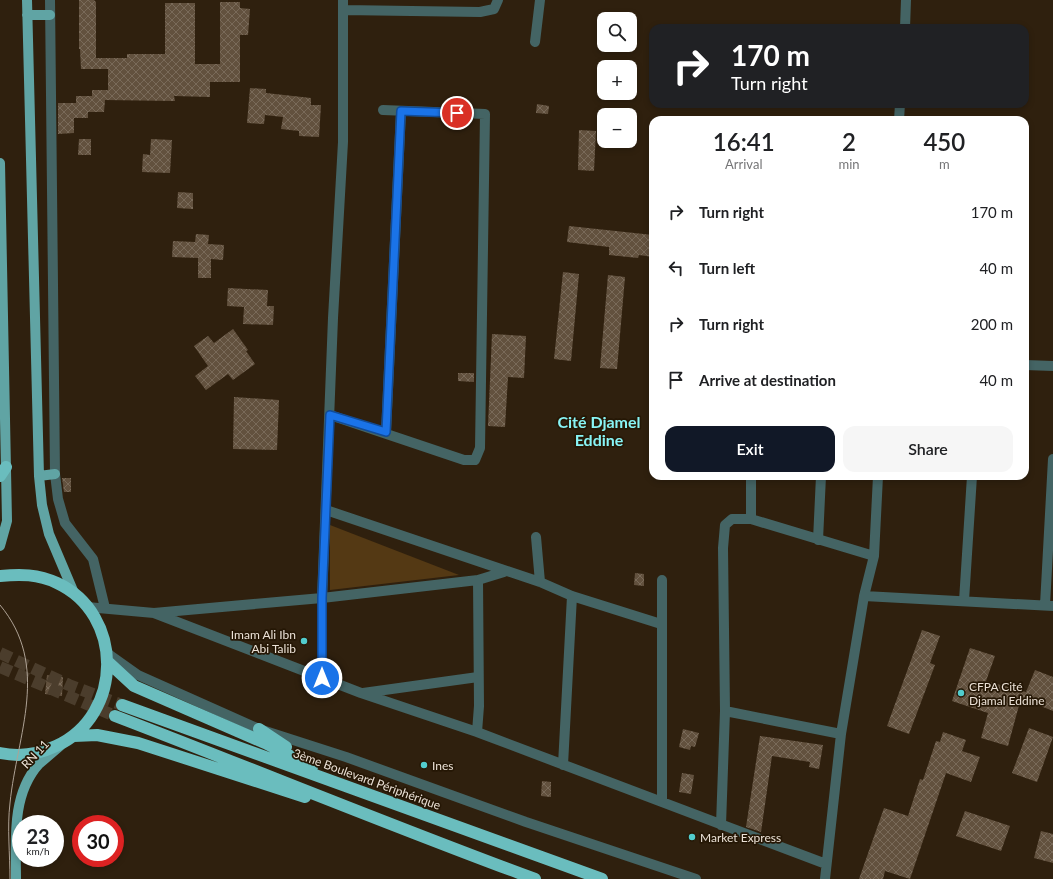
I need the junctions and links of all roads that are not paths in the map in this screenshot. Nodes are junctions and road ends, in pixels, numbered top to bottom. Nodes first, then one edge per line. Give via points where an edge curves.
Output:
1 (27, 0) edge
2 (50, 0) edge
3 (498, 0) edge
4 (540, 0) edge
5 (906, 0) edge
6 (343, 5) edge
7 (27, 15) junction
8 (50, 15) junction
9 (905, 24) edge
10 (535, 42) dead end
11 (383, 110) dead end
12 (401, 111) junction
13 (0, 163) edge
14 (1029, 365) edge
15 (1053, 366) edge
16 (330, 415) junction
17 (386, 432) junction
18 (3, 441) edge
19 (1053, 459) edge
20 (3, 472) edge
21 (55, 474) junction
22 (39, 476) junction
23 (751, 480) edge
24 (821, 480) edge
25 (878, 480) edge
26 (972, 480) edge
27 (326, 510) junction
28 (751, 519) junction
29 (536, 537) dead end
30 (818, 540) junction
31 (0, 546) edge
32 (874, 556) junction
33 (504, 572) junction
34 (0, 576) edge
35 (478, 580) junction
36 (662, 580) dead end
37 (540, 582) junction
38 (74, 593) junction
39 (572, 596) junction
40 (864, 596) junction
41 (322, 598) junction
42 (964, 601) junction
43 (1049, 605) edge
44 (88, 607) junction
45 (106, 608) junction
46 (154, 613) junction
47 (661, 624) junction
48 (107, 658) junction
49 (478, 677) junction
50 (322, 678) junction
51 (361, 693) junction
52 (122, 706) tunnel mouth
53 (725, 711) junction
54 (115, 716) tunnel mouth
55 (259, 729) junction
56 (477, 732) junction
57 (841, 734) junction
58 (69, 740) junction
59 (0, 753) edge
60 (304, 762) junction
61 (563, 765) junction
62 (335, 782) junction
63 (662, 802) junction
64 (721, 825) junction
65 (392, 826) junction
66 (826, 864) junction
67 (16, 879) edge
68 (535, 879) edge
69 (602, 879) edge
70 (696, 879) edge
71 (825, 879) edge

1 - 7 main road
2 - 8 street
3 - 6 street via 494,9 480,12
4 - 10 street
5 - 9 street
6 - 16 street via 343,142
7 - 8 main road
7 - 22 main road
8 - 21 street
11 - 12 street
12 - 17 street
12 - 17 street via 485,114 480,448 475,460 464,460
13 - 18 main road
14 - 15 street
16 - 17 street
16 - 27 street
18 - 20 main road
19 - 43 street
20 - 31 main road via 6,521
21 - 22 main road
21 - 45 street via 58,499 65,523 93,559
22 - 38 main road via 48,534
23 - 28 street
24 - 30 street
25 - 32 street
26 - 42 street
27 - 33 street
27 - 41 street
28 - 30 street
28 - 53 street via 732,519 724,528
29 - 37 street
30 - 32 street
32 - 40 street
33 - 35 street
33 - 37 street
34 - 38 highway via 38,576
35 - 41 street
35 - 49 street
36 - 47 street
37 - 39 street
38 - 44 highway
39 - 47 street
39 - 61 street
40 - 42 street
40 - 57 street
41 - 46 street
41 - 50 street
42 - 43 street
44 - 45 street
44 - 48 highway via 106,642
45 - 46 street
46 - 50 street
47 - 63 street
48 - 55 street via 138,675
48 - 58 highway via 107,679 96,711 86,725
48 - 60 highway via 134,686
49 - 51 street
49 - 56 street
50 - 51 street
51 - 56 street
52 - 62 highway, 3ème Boulevard Périphérique
53 - 57 street
53 - 64 street
54 - 65 highway via 267,774
55 - 60 highway
55 - 70 street
56 - 61 street
57 - 66 street
58 - 59 highway via 48,750 31,754
58 - 65 highway via 97,735 138,743
58 - 67 main road, RN 11 via 39,765 27,781 16,821
60 - 62 highway
61 - 63 street
62 - 69 highway, 3ème Boulevard Périphérique
63 - 64 street
64 - 66 street
65 - 68 highway
66 - 71 street

